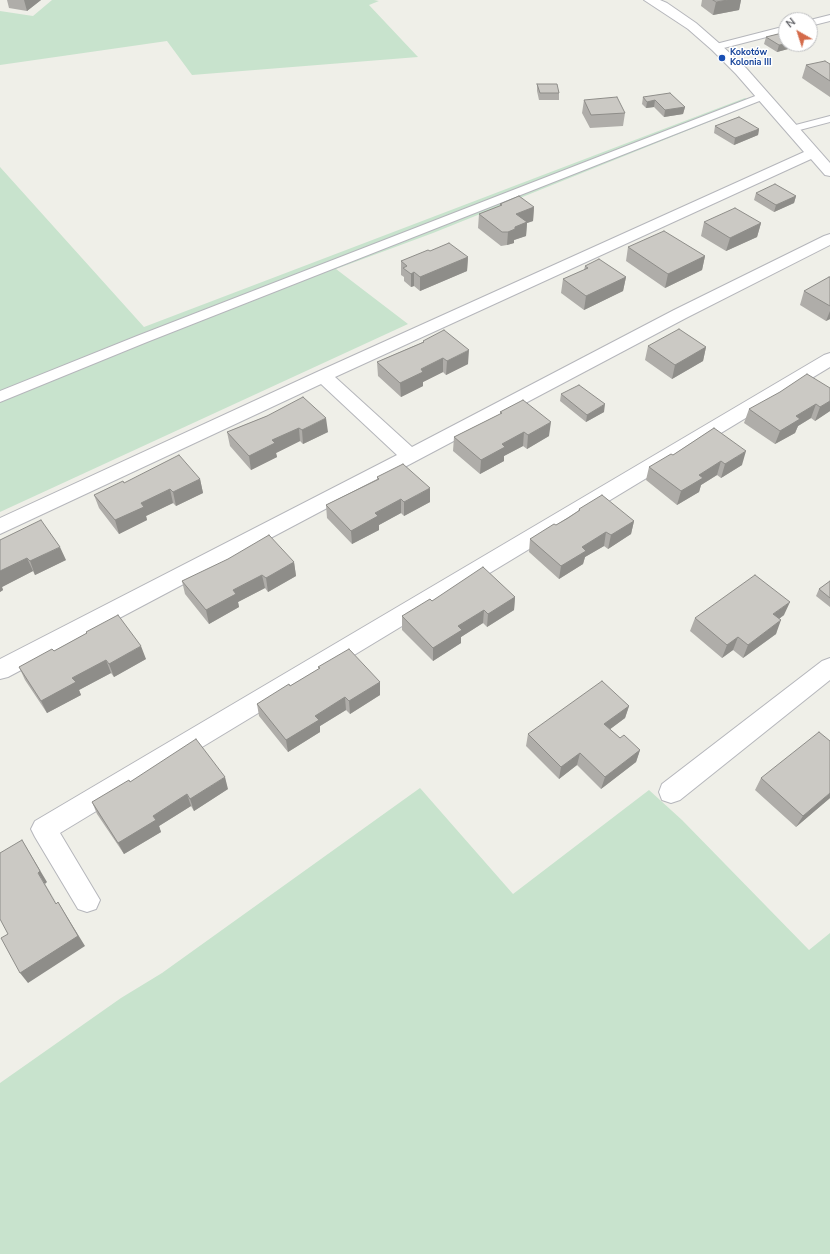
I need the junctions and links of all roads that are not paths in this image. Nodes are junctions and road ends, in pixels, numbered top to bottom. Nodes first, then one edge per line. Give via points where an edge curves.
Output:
1 (650, 0) edge
2 (830, 18) edge
3 (818, 21) edge
4 (778, 31) edge
5 (716, 47) junction
6 (763, 96) junction
7 (830, 119) edge
8 (792, 129) junction
9 (813, 153) junction
10 (830, 172) edge
11 (830, 239) edge
12 (830, 359) edge
13 (323, 376) junction
14 (0, 397) edge
15 (410, 456) junction
16 (0, 527) edge
17 (830, 667) edge
18 (0, 670) edge
19 (671, 792) dead end
20 (87, 900) dead end

1 - 5 street via 692,26
2 - 3 lane
4 - 5 lane
5 - 6 street
6 - 8 street
6 - 14 lane
7 - 8 lane
8 - 9 street
9 - 10 street
9 - 13 street
11 - 15 street via 680,314
12 - 20 street via 44,829
13 - 15 street
13 - 16 street
15 - 18 street
17 - 19 street

